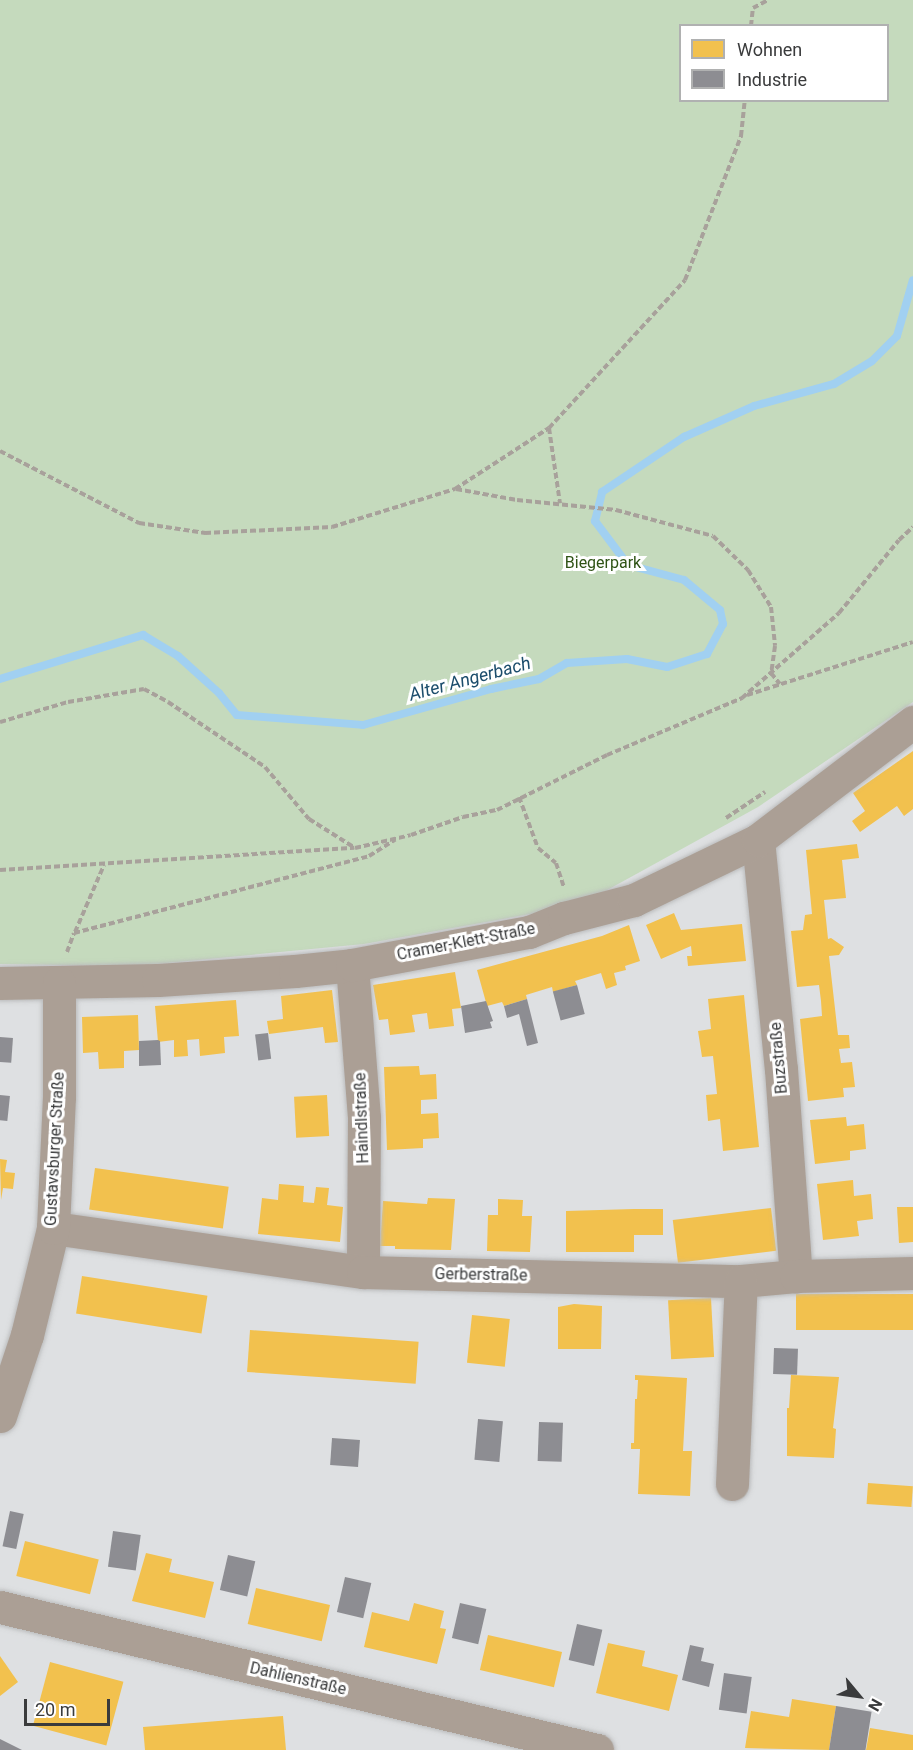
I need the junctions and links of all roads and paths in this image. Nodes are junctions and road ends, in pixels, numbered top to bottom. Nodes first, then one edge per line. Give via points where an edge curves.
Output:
1 (753, 0) edge
2 (768, 0) edge
3 (753, 8) junction
4 (751, 24) edge
5 (744, 102) edge
6 (549, 428) junction
7 (0, 451) edge
8 (455, 489) junction
9 (560, 503) junction
10 (913, 527) edge
11 (913, 642) edge
12 (771, 673) junction
13 (780, 684) junction
14 (744, 696) junction
15 (0, 722) edge
16 (913, 722) edge
17 (774, 786) dead end
18 (519, 797) junction
19 (724, 820) dead end
20 (398, 838) junction
21 (758, 840) junction
22 (355, 848) junction
23 (105, 865) junction
24 (0, 870) edge
25 (567, 897) dead end
26 (74, 933) junction
27 (352, 965) junction
28 (0, 983) edge
29 (58, 983) junction
30 (52, 1228) junction
31 (363, 1272) junction
32 (913, 1273) edge
33 (796, 1276) junction
34 (741, 1281) junction
35 (0, 1416) edge
36 (732, 1484) dead end
37 (0, 1607) edge
38 (597, 1750) edge

1 - 3 path
2 - 3 path
3 - 4 path
5 - 6 path via 741,136 685,280
6 - 8 path
6 - 9 path
7 - 8 path via 139,523 205,533 332,527
8 - 9 path
9 - 12 path via 616,510 713,536 748,570 771,607 775,646
10 - 12 path via 839,613
11 - 13 path
12 - 13 path
12 - 14 path
13 - 14 path
14 - 18 path
15 - 22 path via 68,702 144,689 264,767 309,819
16 - 21 street, Cramer-Klett-Straße
17 - 19 path
18 - 20 path via 497,810
18 - 25 path via 537,848 556,863
20 - 22 path
20 - 26 path via 369,856
21 - 27 street, Cramer-Klett-Straße via 634,900 564,918 529,932
21 - 33 street, Buzstraße via 781,1069
22 - 23 path
23 - 24 path
23 - 26 path
26 - 29 path
27 - 29 street, Cramer-Klett-Straße via 192,978
27 - 31 street, Haindlstraße via 364,1118
28 - 29 street, Cramer-Klett-Straße
29 - 30 street, Gustavsburger Straße via 59,1097
30 - 31 street, Gerberstraße
30 - 35 street, Gustavsburger Straße via 27,1335
31 - 34 street, Gerberstraße
32 - 33 street, Gerberstraße
33 - 34 street, Gerberstraße
34 - 36 street
37 - 38 street, Dahlienstraße

